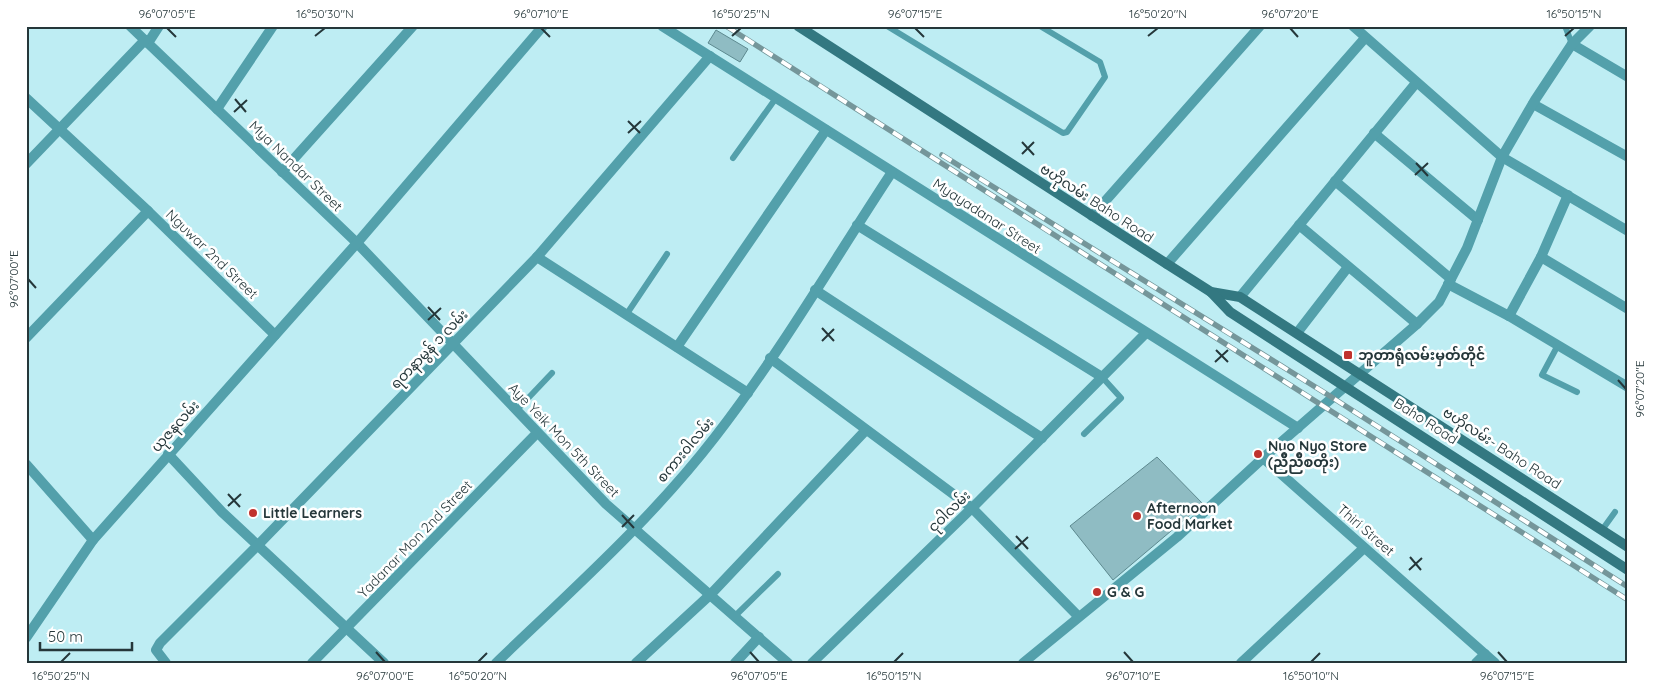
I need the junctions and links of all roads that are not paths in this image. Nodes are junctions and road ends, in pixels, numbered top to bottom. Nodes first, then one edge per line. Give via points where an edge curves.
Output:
1 (130, 26) edge
2 (159, 26) edge
3 (273, 26) edge
4 (413, 26) edge
5 (543, 26) edge
6 (662, 26) edge
7 (798, 26) edge
8 (887, 26) edge
9 (1040, 26) edge
10 (1260, 26) edge
11 (1353, 26) edge
12 (1565, 26) edge
13 (1590, 26) edge
14 (1365, 38) junction
15 (146, 42) junction
16 (1572, 44) junction
17 (710, 56) junction
18 (1628, 76) edge
19 (1416, 83) junction
20 (26, 98) edge
21 (776, 98) junction
22 (1532, 104) junction
23 (217, 110) junction
24 (60, 130) junction
25 (826, 130) junction
26 (1374, 132) junction
27 (1502, 157) junction
28 (1628, 157) edge
29 (733, 158) dead end
30 (26, 164) edge
31 (282, 172) junction
32 (892, 172) junction
33 (1334, 181) junction
34 (1568, 195) junction
35 (148, 211) junction
36 (1092, 216) junction
37 (1478, 220) junction
38 (857, 225) junction
39 (1299, 225) junction
40 (1628, 230) edge
41 (357, 243) junction
42 (667, 254) dead end
43 (537, 257) junction
44 (1541, 257) junction
45 (1167, 264) junction
46 (1348, 266) junction
47 (1450, 281) junction
48 (816, 290) junction
49 (1211, 292) junction
50 (1240, 297) junction
51 (1628, 309) edge
52 (626, 315) junction
53 (1509, 316) junction
54 (1417, 324) junction
55 (1146, 333) junction
56 (1298, 333) junction
57 (275, 335) junction
58 (26, 338) edge
59 (453, 345) junction
60 (1558, 345) junction
61 (677, 347) junction
62 (770, 358) junction
63 (552, 373) dead end
64 (1361, 374) junction
65 (1102, 377) junction
66 (1347, 386) junction
67 (1628, 387) edge
68 (1577, 392) dead end
69 (748, 393) junction
70 (516, 410) junction
71 (1298, 428) junction
72 (866, 430) junction
73 (537, 433) junction
74 (1084, 434) dead end
75 (1042, 438) junction
76 (168, 454) junction
77 (1263, 458) junction
78 (27, 467) edge
79 (972, 508) junction
80 (1615, 512) dead end
81 (634, 530) junction
82 (1602, 530) junction
83 (93, 540) junction
84 (258, 545) junction
85 (1628, 547) edge
86 (1364, 548) junction
87 (1628, 570) edge
88 (778, 574) dead end
89 (711, 594) junction
90 (735, 616) junction
91 (1078, 616) junction
92 (347, 628) junction
93 (759, 637) junction
94 (26, 638) edge
95 (1485, 654) junction
96 (166, 663) edge
97 (312, 663) edge
98 (384, 663) edge
99 (496, 663) edge
100 (636, 663) edge
101 (735, 663) edge
102 (788, 663) edge
103 (812, 663) edge
104 (1023, 663) edge
105 (1241, 663) edge
106 (1476, 663) edge
107 (1495, 663) edge

1 - 15 street, Mya Nandar Street
2 - 15 street
3 - 23 street
4 - 31 street
5 - 41 street, ယုဇနလမ်း
6 - 17 street, Myayadanar Street
7 - 36 main road, ဗဟိုလမ်း Baho Road
8 - 9 lane via 1067,132 1105,77 1100,62
10 - 36 street
11 - 14 street
12 - 16 lane
13 - 16 street
14 - 19 street
14 - 45 street
15 - 23 street, Mya Nandar Street
15 - 24 street
16 - 18 street
16 - 22 street
17 - 21 street, Myayadanar Street
17 - 43 street, ရတနာမွန် ၁ လမ်း
19 - 26 street
19 - 27 street
20 - 24 street
21 - 25 street, Myayadanar Street
21 - 29 lane
22 - 27 street
22 - 28 street
23 - 31 street, Mya Nandar Street
24 - 30 street
24 - 35 street
25 - 32 street, Myayadanar Street
25 - 61 street
26 - 33 street
26 - 37 street
27 - 34 street
27 - 37 street
31 - 41 street, Mya Nandar Street
32 - 38 street, စကား၀ါလမ်း
32 - 55 street, Myayadanar Street
33 - 39 street
33 - 47 street
34 - 40 street
34 - 44 street
35 - 57 street, Nguwar 2nd Street
35 - 58 street, Nguwar 2nd Street
36 - 45 main road, ဗဟိုလမ်း Baho Road
37 - 47 street
38 - 48 street, စကား၀ါလမ်း
38 - 65 street
39 - 46 street
39 - 50 street
41 - 57 street, ယုဇနလမ်း
41 - 59 street, Aye Yeik Mon 5th Street
42 - 52 lane
43 - 52 street
43 - 59 street, ရတနာမွန် ၁ လမ်း
44 - 51 street
44 - 53 street
45 - 49 main road, ဗဟိုလမ်း Baho Road
46 - 54 street
46 - 56 street
47 - 53 street
47 - 54 street via 1439,302
48 - 62 street, စကား၀ါလမ်း
48 - 75 street
49 - 50 main road, ဗဟိုလမ်း Baho Road
49 - 66 main road, Baho Road via 1230,312
50 - 56 main road, ဗဟိုလမ်း Baho Road
52 - 61 street
53 - 60 street
54 - 64 street
55 - 65 street, ငုဝါလမ်း
55 - 71 street, Myayadanar Street
56 - 64 main road, ဗဟိုလမ်း Baho Road
57 - 76 street, ယုဇနလမ်း
59 - 70 street, Aye Yeik Mon 5th Street
59 - 84 street, ရတနာမွန် ၁ လမ်း
60 - 67 street
60 - 68 lane via 1542,375
61 - 69 street
62 - 69 street, စကား၀ါလမ်း
62 - 72 street
63 - 70 lane
64 - 66 street
64 - 82 main road, ဗဟိုလမ်း- Baho Road
65 - 74 lane via 1121,398
65 - 75 street, ငုဝါလမ်း
66 - 71 street
66 - 87 main road, Baho Road
69 - 81 street, စကား၀ါလမ်း via 714,438
70 - 73 street, Aye Yeik Mon 5th Street
71 - 77 street
72 - 79 street
72 - 89 street
73 - 81 street, Aye Yeik Mon 5th Street
73 - 92 street, Yadanar Mon 2nd Street
75 - 79 street, ငုဝါလမ်း
76 - 83 street, ယုဇနလမ်း
76 - 84 street
77 - 86 street, Thiri Street
77 - 91 street via 1177,537
78 - 83 street
79 - 91 street
79 - 103 street, ငုဝါလမ်း
80 - 82 lane
81 - 89 street, Aye Yeik Mon 5th Street
81 - 99 street, စကား၀ါလမ်း
82 - 85 main road, ဗဟိုလမ်း- Baho Road
83 - 94 street, ယုဇနလမ်း
84 - 92 street
84 - 96 street, ရတနာမွန် ၁ လမ်း via 160,643 156,650
86 - 95 street, Thiri Street
86 - 105 street
88 - 90 lane
89 - 90 street, Aye Yeik Mon 5th Street
89 - 100 street
90 - 93 street, Aye Yeik Mon 5th Street
91 - 104 street
92 - 97 street, Yadanar Mon 2nd Street
92 - 98 street
93 - 101 street
93 - 102 street, Aye Yeik Mon 5th Street
95 - 106 street
95 - 107 street, Thiri Street

